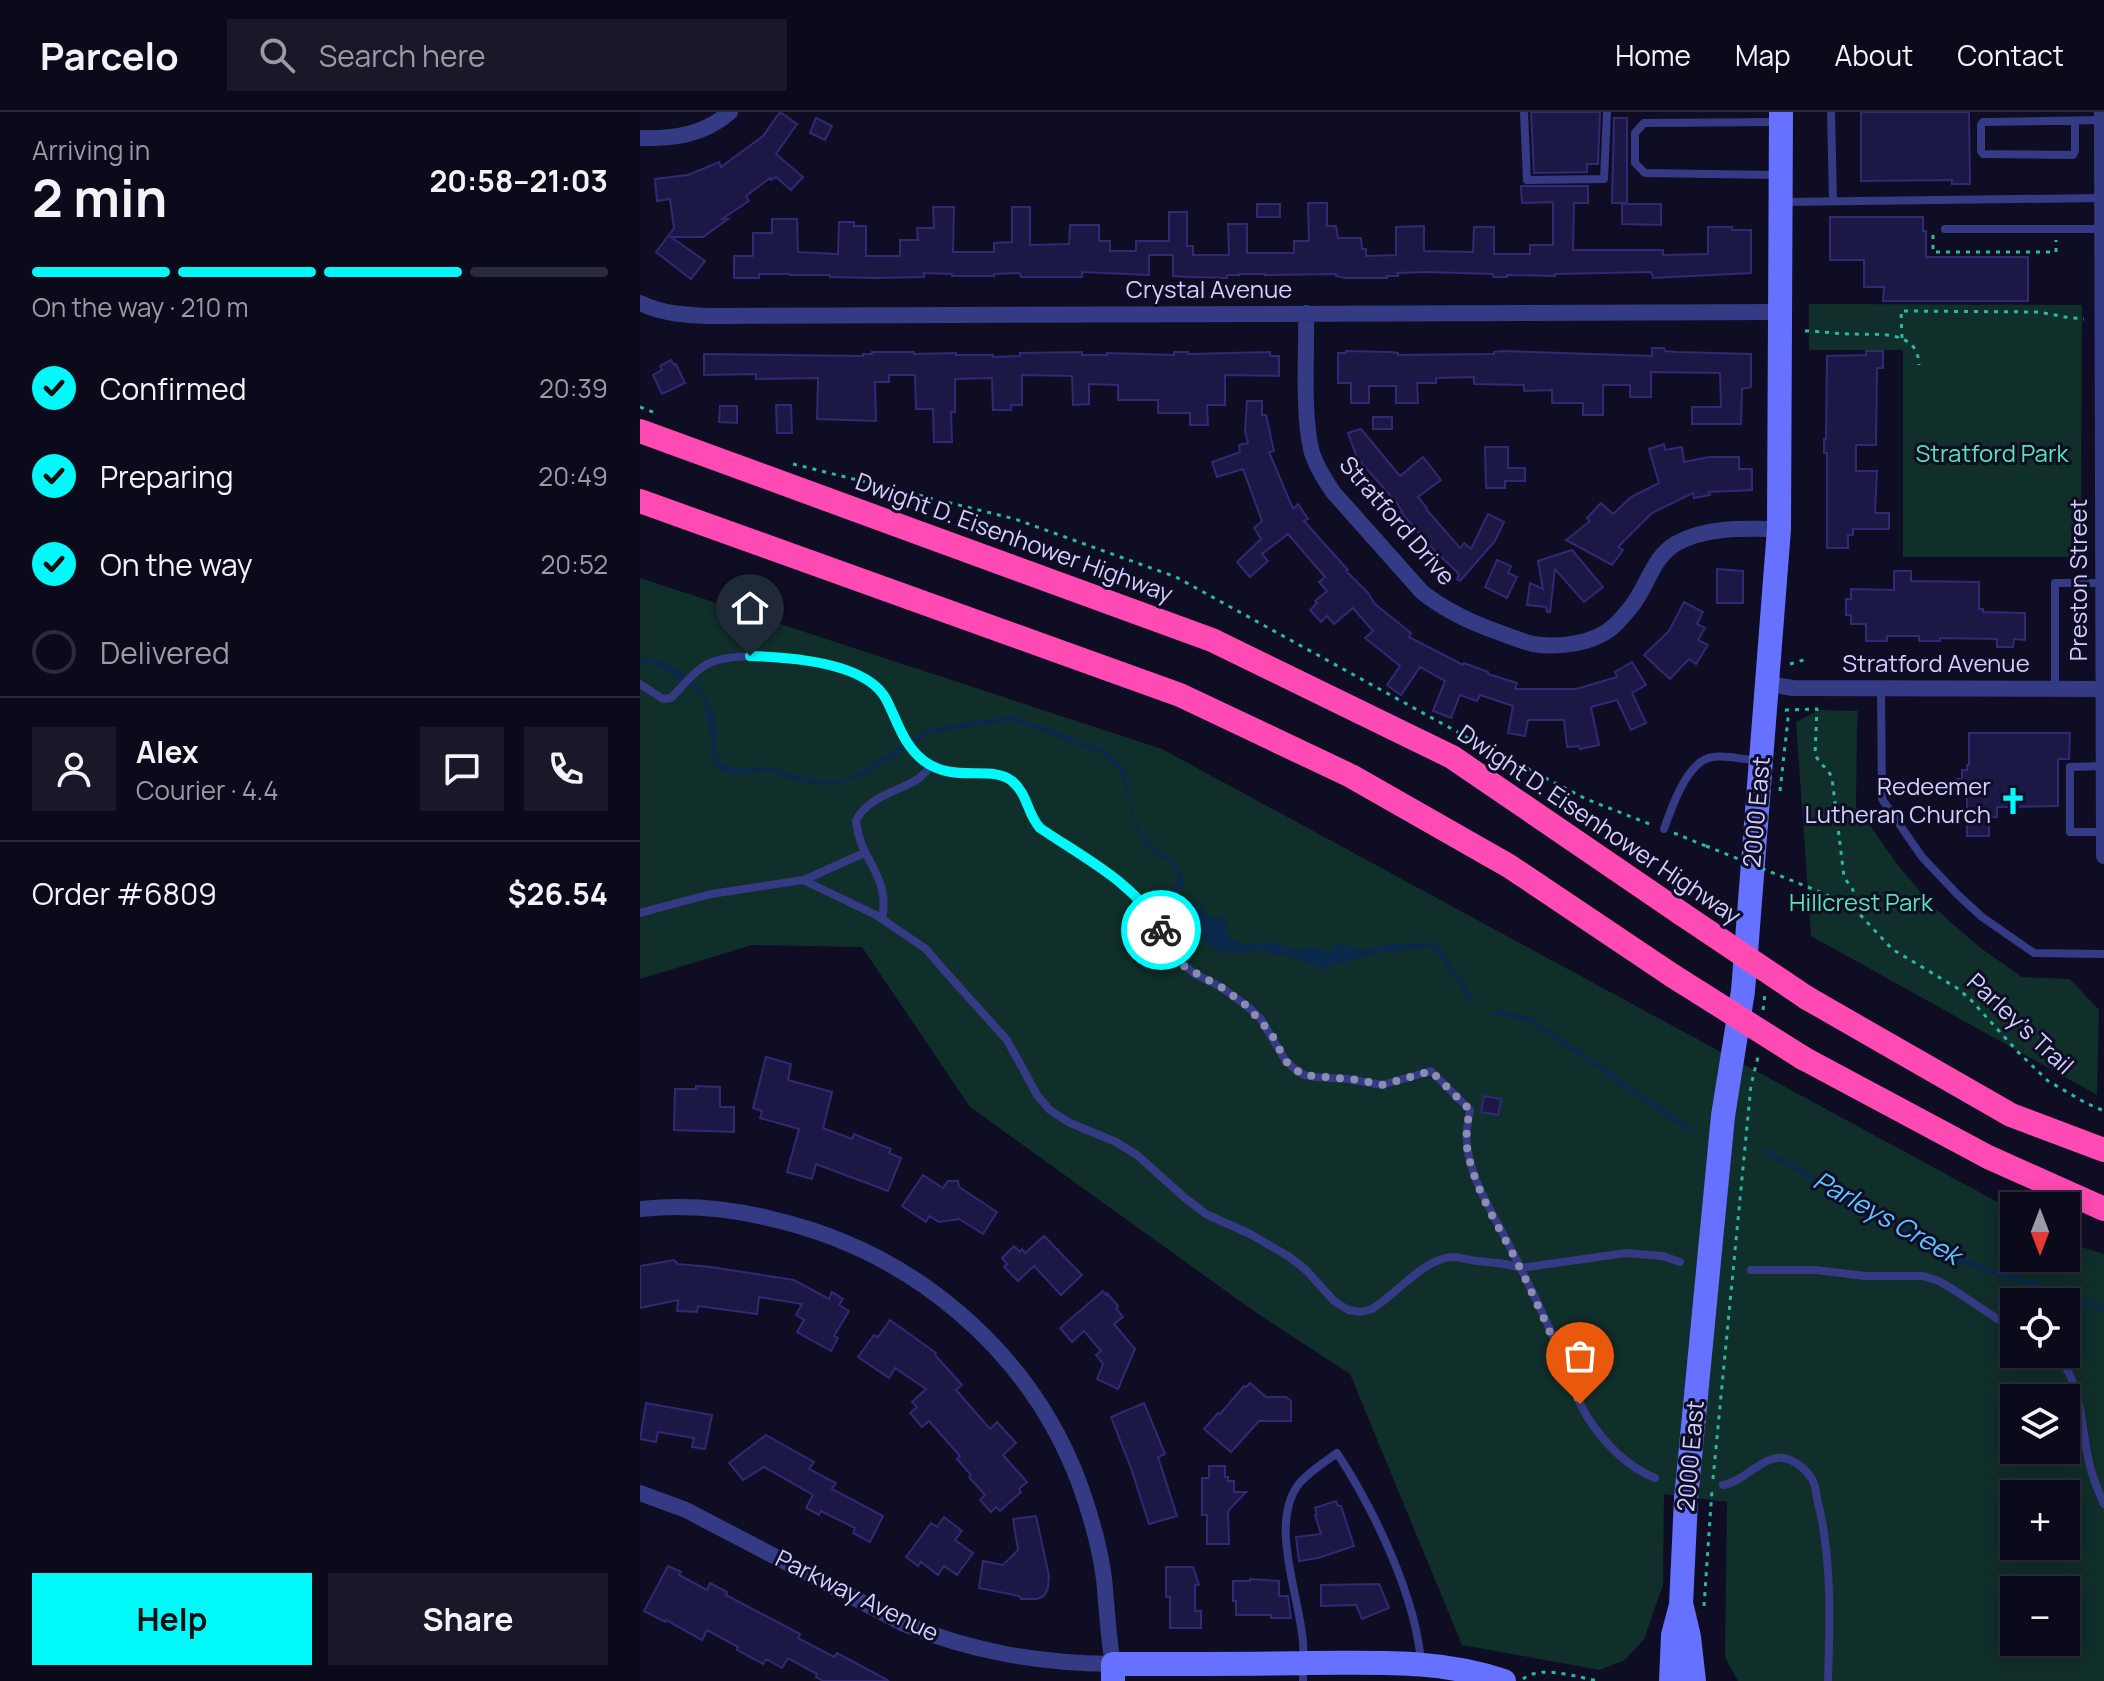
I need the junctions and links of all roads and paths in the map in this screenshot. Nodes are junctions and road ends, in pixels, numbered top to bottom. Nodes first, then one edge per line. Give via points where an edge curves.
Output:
1 (730, 112) edge
2 (1524, 112) edge
3 (1607, 112) edge
4 (1733, 112) edge
5 (1831, 112) edge
6 (2102, 116) edge
7 (1781, 117) edge
8 (2075, 121) junction
9 (1733, 122) junction
10 (640, 138) edge
11 (1781, 175) junction
12 (2102, 198) junction
13 (1934, 200) junction
14 (1833, 201) junction
15 (1781, 202) junction
16 (1945, 229) dead end
17 (2102, 229) junction
18 (2056, 240) dead end
19 (640, 303) edge
20 (1781, 312) junction
21 (1306, 313) junction
22 (2084, 319) dead end
23 (1805, 331) dead end
24 (1902, 338) junction
25 (1919, 365) dead end
26 (640, 431) edge
27 (640, 501) edge
28 (1779, 529) junction
29 (2103, 583) edge
30 (1807, 659) dead end
31 (1789, 665) dead end
32 (640, 684) edge
33 (1768, 684) junction
34 (1881, 689) junction
35 (2055, 689) junction
36 (2104, 689) edge
37 (1762, 760) junction
38 (932, 766) junction
39 (2104, 766) edge
40 (1780, 793) dead end
41 (1664, 829) dead end
42 (2104, 832) edge
43 (1706, 846) dead end
44 (864, 853) junction
45 (2104, 856) edge
46 (1773, 867) dead end
47 (803, 880) junction
48 (1771, 882) dead end
49 (1852, 906) junction
50 (640, 913) edge
51 (882, 919) junction
52 (2104, 954) edge
53 (1765, 988) dead end
54 (1763, 1017) dead end
55 (1760, 1046) dead end
56 (2104, 1111) edge
57 (2104, 1150) edge
58 (640, 1209) edge
59 (2104, 1209) edge
60 (1680, 1262) dead end
61 (1520, 1268) junction
62 (1751, 1270) dead end
63 (2000, 1321) edge
64 (2067, 1368) edge
65 (1655, 1478) dead end
66 (1723, 1485) dead end
67 (640, 1493) edge
68 (2104, 1504) edge
69 (1693, 1606) junction
70 (1421, 1664) junction
71 (1113, 1672) edge
72 (1303, 1672) edge
73 (1395, 1672) edge
74 (1504, 1681) edge
75 (1522, 1681) edge
76 (1600, 1681) edge
77 (1671, 1681) edge
78 (1694, 1681) edge
79 (1828, 1681) edge

1 - 10 street via 695,133
2 - 3 lane via 1527,180 1604,179
4 - 9 lane
5 - 14 lane
6 - 8 lane
6 - 12 street, Preston Street
7 - 9 lane
7 - 11 street, 2000 East
8 - 8 lane via 2073,155 1981,151 1983,122
9 - 11 lane via 1644,123 1635,133 1635,163 1645,173
11 - 15 street, 2000 East
12 - 13 lane
12 - 17 street, Preston Street
13 - 14 lane
13 - 18 path via 1933,252 2056,252
14 - 15 lane
15 - 20 street, 2000 East
16 - 17 lane
17 - 29 street, Preston Street
19 - 21 street, Crystal Avenue via 681,315 710,316
20 - 21 street, Crystal Avenue
20 - 28 street, 2000 East
21 - 28 street, Stratford Drive via 1307,419 1321,475 1422,592 1465,620 1532,644 1587,641 1613,628 1634,604 1661,556 1676,544 1726,529
22 - 24 path via 2039,312 1901,311
23 - 24 path
24 - 25 path via 1916,349
26 - 57 highway, Dwight D. Eisenhower Highway, bridge via 1212,640 1452,757 1807,998 2011,1115
27 - 59 highway, bridge via 1180,695 1351,776 1509,866 1803,1058 1988,1157
28 - 33 street, 2000 East
29 - 35 lane via 2055,583
29 - 36 street, Preston Street
30 - 31 path
32 - 38 lane via 663,699 671,698 715,661 750,656 839,669 876,687 910,749
33 - 34 street, Stratford Avenue
33 - 37 street, 2000 East
34 - 35 street, Stratford Avenue
34 - 52 lane via 1882,799 1922,857 1982,917 2034,953
35 - 36 street, Stratford Avenue
36 - 39 street, Preston Street
37 - 41 lane via 1707,758 1693,769
37 - 69 street, 2000 East via 1743,991 1723,1116 1686,1499
38 - 44 lane via 859,813 857,830
38 - 61 lane via 948,773 998,774 1014,783 1034,822 1139,900 1179,961 1247,1006 1297,1071 1382,1085 1431,1071 1470,1110 1467,1152 1483,1197
39 - 42 street, Preston Street
39 - 42 lane via 2070,767 2070,832
40 - 49 path via 1785,710 1817,709 1815,754 1832,778 1844,877 1855,895
42 - 45 street, Preston Street
43 - 49 path, Parley's Trail, bridge
44 - 47 lane
44 - 51 lane via 882,885
46 - 48 path
47 - 50 lane via 711,894
47 - 51 lane
49 - 56 path, Parley's Trail via 1892,949 1971,1000 2048,1081
51 - 61 lane via 926,949 1007,1040 1050,1110 1116,1142 1206,1214 1288,1256 1348,1310 1372,1309 1444,1258
53 - 54 path
55 - 69 path via 1751,1085 1711,1502
58 - 71 street via 718,1208 832,1236 900,1269 975,1326 1038,1401 1080,1484 1098,1544
60 - 61 lane via 1626,1253
61 - 65 lane via 1589,1419 1624,1461
62 - 63 lane via 1923,1276
64 - 68 lane
66 - 79 lane via 1779,1457 1800,1465 1814,1482 1826,1552
67 - 71 street, Parkway Avenue via 686,1510 937,1637 1022,1658
69 - 77 street, 2000 East via 1673,1635
69 - 78 street, 2000 East via 1689,1637
70 - 72 lane via 1408,1597 1337,1453 1299,1484 1287,1511
70 - 73 street, Parkway Avenue
70 - 74 street, Parkway Avenue via 1461,1668
71 - 72 street, Parkway Avenue
72 - 73 street, Parkway Avenue
75 - 76 path via 1542,1671

